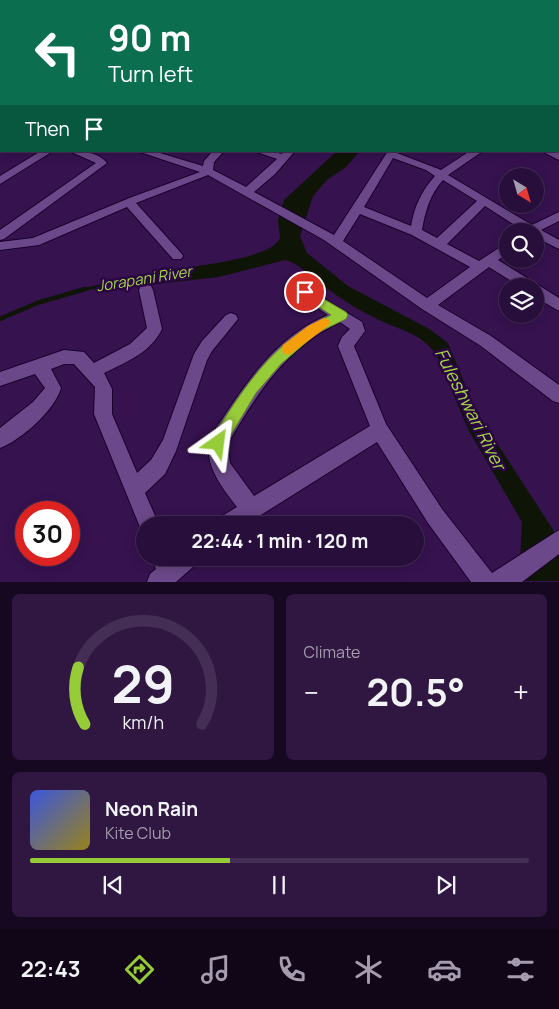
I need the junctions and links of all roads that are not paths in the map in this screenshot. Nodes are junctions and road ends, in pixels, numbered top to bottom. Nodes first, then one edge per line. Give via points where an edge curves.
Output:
1 (46, 152) edge
2 (77, 152) edge
3 (145, 152) edge
4 (218, 152) edge
5 (266, 152) edge
6 (473, 152) edge
7 (392, 153) edge
8 (287, 155) edge
9 (208, 171) junction
10 (441, 174) junction
11 (0, 181) edge
12 (247, 192) junction
13 (485, 200) junction
14 (129, 203) junction
15 (271, 205) joint
16 (356, 208) junction
17 (559, 216) edge
18 (521, 223) edge
19 (544, 225) edge
20 (416, 232) junction
21 (0, 236) edge
22 (544, 237) edge
23 (332, 240) junction
24 (439, 244) junction
25 (559, 245) edge
26 (0, 246) edge
27 (499, 252) edge
28 (177, 256) dead end
29 (483, 263) junction
30 (513, 278) edge
31 (146, 290) dead end
32 (305, 292) dead end
33 (544, 296) edge
34 (426, 305) junction
35 (559, 305) edge
36 (342, 315) junction
37 (231, 320) dead end
38 (38, 366) junction
39 (91, 372) junction
40 (0, 379) edge
41 (559, 395) edge
42 (380, 430) junction
43 (0, 439) edge
44 (134, 490) junction
45 (252, 509) junction
46 (145, 516) edge
47 (241, 516) edge
48 (559, 541) edge
49 (506, 578) edge
50 (485, 582) edge

1 - 11 street
2 - 21 street via 102,163
3 - 9 street
4 - 9 street via 209,162
5 - 8 street
6 - 10 street
7 - 10 street
7 - 16 street
8 - 12 street
9 - 12 street
9 - 14 street
10 - 13 street
10 - 20 street via 418,213
12 - 15 street
13 - 18 street
13 - 24 street
14 - 26 street via 35,242
14 - 28 street
15 - 23 street
16 - 20 street
16 - 23 street
17 - 19 street
20 - 24 street
22 - 25 street
23 - 34 street
24 - 29 street
27 - 29 street
29 - 30 street
29 - 34 street
31 - 39 street via 155,329 152,335 136,348
32 - 36 street
33 - 35 street
34 - 41 street via 486,341
36 - 42 street via 358,331 346,346
36 - 45 street via 312,329 277,360 252,388 218,443 220,464
37 - 44 street via 207,346 200,359 162,460
38 - 39 street via 73,356 78,357
38 - 40 street
38 - 43 street via 50,382 52,394
39 - 44 street via 104,390 103,414
42 - 45 street
42 - 50 street via 436,516
44 - 46 street
45 - 47 street
48 - 49 street

